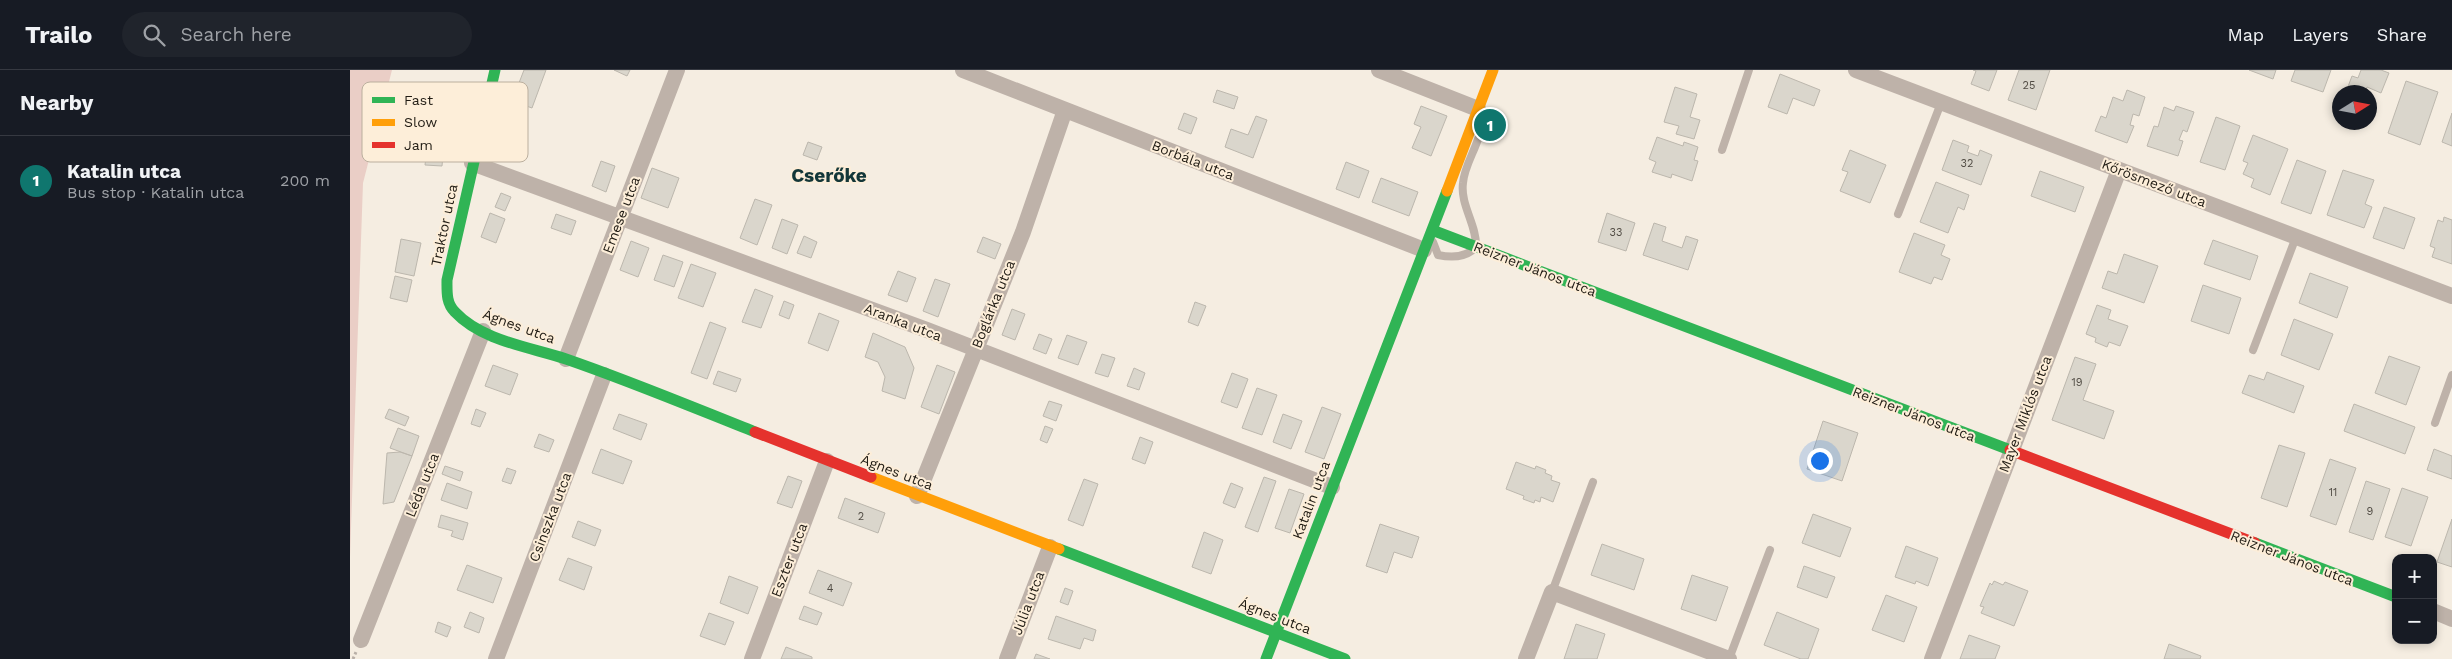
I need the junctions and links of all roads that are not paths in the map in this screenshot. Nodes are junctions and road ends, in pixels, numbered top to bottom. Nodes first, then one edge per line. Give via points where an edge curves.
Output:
1 (677, 70) edge
2 (963, 70) edge
3 (1379, 70) edge
4 (1492, 70) edge
5 (1750, 70) edge
6 (1856, 70) edge
7 (1942, 102) junction
8 (1066, 110) junction
9 (1482, 110) junction
10 (1482, 128) dead end
11 (1722, 150) dead end
12 (472, 163) joint
13 (2119, 170) junction
14 (1898, 214) dead end
15 (620, 216) junction
16 (1432, 230) junction
17 (2296, 237) junction
18 (1476, 246) junction
19 (1424, 250) junction
20 (2452, 296) edge
21 (447, 300) joint
22 (483, 331) junction
23 (974, 350) junction
24 (2253, 350) dead end
25 (566, 359) junction
26 (604, 374) junction
27 (2452, 375) edge
28 (2435, 423) dead end
29 (2010, 451) junction
30 (827, 461) junction
31 (1593, 482) dead end
32 (1332, 487) junction
33 (917, 496) junction
34 (1050, 547) junction
35 (1770, 550) dead end
36 (1552, 592) junction
37 (2392, 595) edge
38 (2437, 613) edge
39 (2452, 619) edge
40 (1276, 632) junction
41 (361, 640) dead end
42 (496, 659) edge
43 (752, 659) edge
44 (1007, 659) edge
45 (1266, 659) edge
46 (1345, 659) edge
47 (1526, 659) edge
48 (1729, 659) edge
49 (1932, 659) edge

1 - 15 street, Emese utca
2 - 8 street, Borbála utca
3 - 9 street
4 - 9 street, Katalin utca
5 - 11 lane
6 - 7 street, Kőrösmező utca
7 - 13 street, Kőrösmező utca
7 - 14 lane
8 - 19 street, Borbála utca
8 - 23 street, Boglárka utca via 1023,232
9 - 16 street, Katalin utca
10 - 18 lane via 1463,182 1464,200 1476,236
12 - 15 street, Aranka utca
12 - 21 street, Traktor utca via 447,280
13 - 17 street, Kőrösmező utca
13 - 29 street, Mayer Miklós utca
15 - 23 street, Aranka utca
15 - 25 street, Emese utca
16 - 18 street, Reizner János utca
16 - 18 lane via 1438,255 1464,255
16 - 19 street, Katalin utca
17 - 20 street, Kőrösmező utca
17 - 24 lane
18 - 29 street, Reizner János utca
19 - 32 street, Katalin utca
21 - 22 street, Ágnes utca via 458,317
22 - 25 street, Ágnes utca
22 - 41 street, Léda utca
23 - 32 street, Aranka utca
23 - 33 street, Boglárka utca
25 - 26 street, Ágnes utca
26 - 30 street, Ágnes utca
26 - 42 street, Csinszka utca
27 - 28 lane
29 - 37 street, Reizner János utca
29 - 49 street, Mayer Miklós utca
30 - 33 street, Ágnes utca
30 - 43 street, Eszter utca
31 - 36 lane
32 - 40 street, Katalin utca
33 - 34 street, Ágnes utca
34 - 40 street, Ágnes utca
34 - 44 street, Júlia utca
35 - 48 lane
36 - 47 street
36 - 48 street
38 - 39 street
40 - 45 street, Katalin utca
40 - 46 street, Ágnes utca

